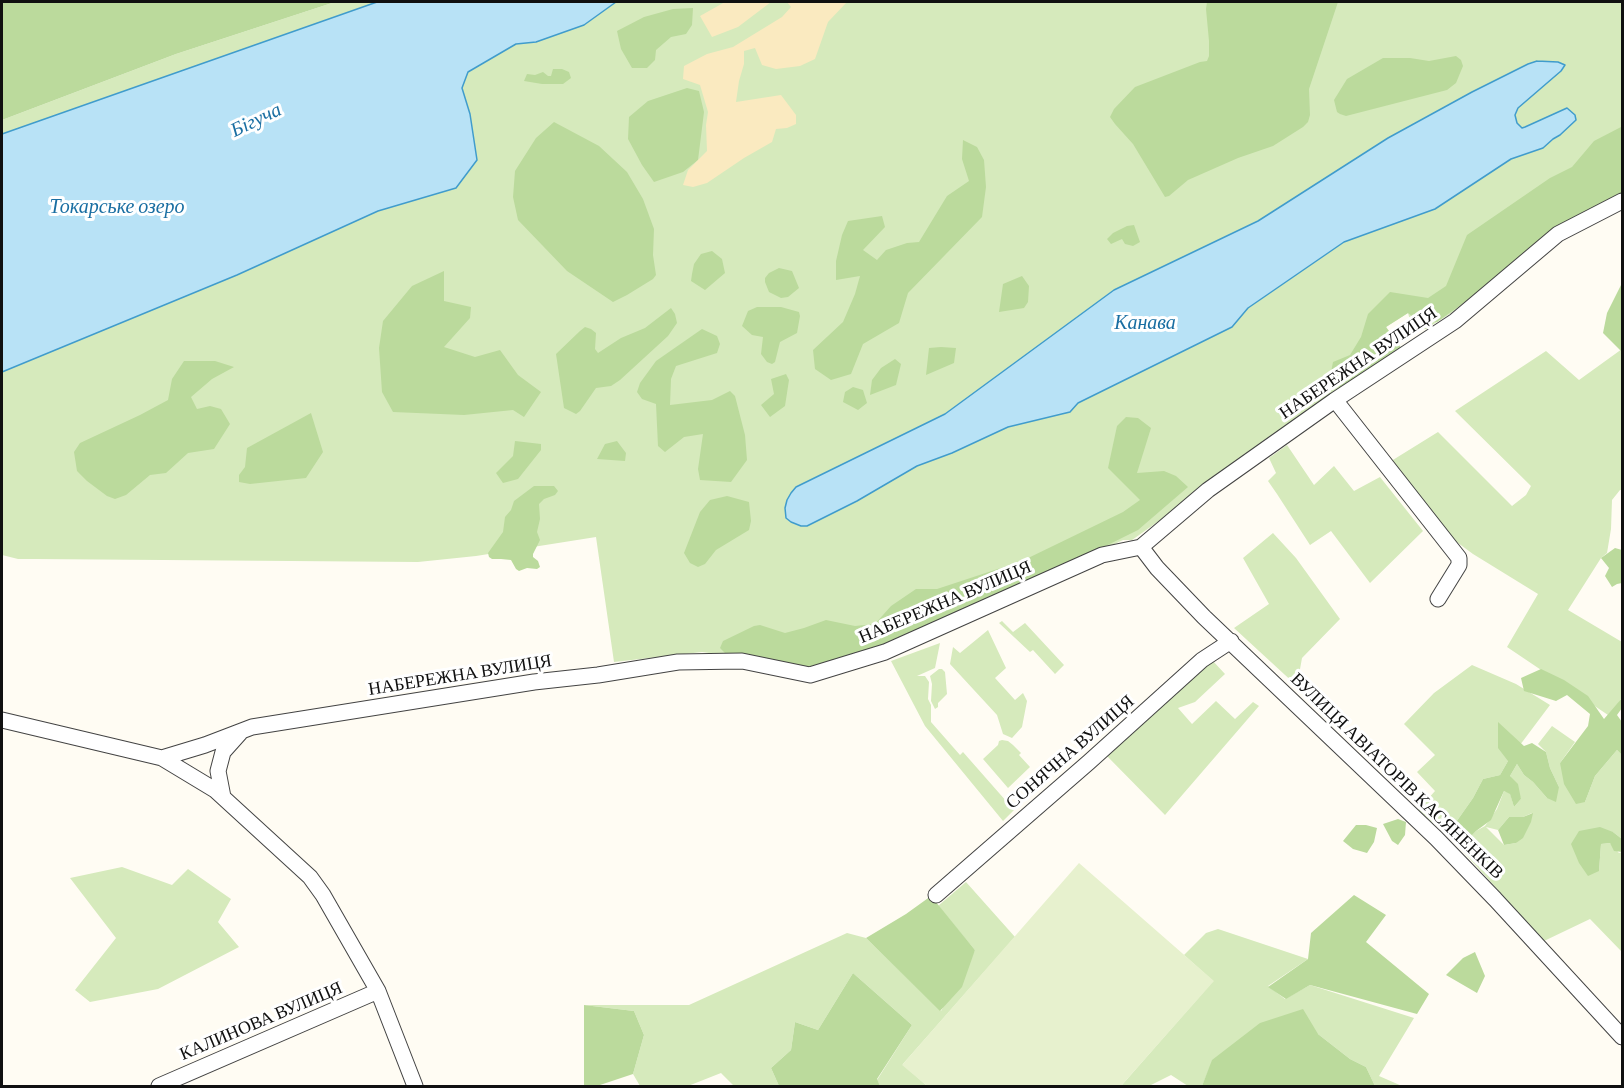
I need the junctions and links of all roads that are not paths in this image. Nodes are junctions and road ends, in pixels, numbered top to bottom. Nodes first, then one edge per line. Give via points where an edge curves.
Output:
1 (1623, 201) edge
2 (1335, 400) junction
3 (1141, 547) junction
4 (1438, 599) dead end
5 (1231, 641) junction
6 (2, 720) edge
7 (243, 730) junction
8 (162, 758) junction
9 (223, 797) junction
10 (936, 895) dead end
11 (378, 991) junction
12 (1623, 1037) edge
13 (159, 1086) edge
14 (415, 1086) edge

1 - 2 street, НАБЕРЕЖНА ВУЛИЦЯ via 1558,234 1455,321
2 - 3 street, НАБЕРЕЖНА ВУЛИЦЯ via 1208,490
2 - 4 street via 1459,558 1459,565
3 - 5 street, ВУЛИЦЯ АВІАТОРІВ КАСЯНЕНКІВ
3 - 7 street, НАБЕРЕЖНА ВУЛИЦЯ via 1102,555 885,652 810,675 742,661 678,662
5 - 10 street, СОНЯЧНА ВУЛИЦЯ via 1202,660
5 - 12 street, ВУЛИЦЯ АВІАТОРІВ КАСЯНЕНКІВ via 1418,820
6 - 8 street
7 - 8 street, НАБЕРЕЖНА ВУЛИЦЯ
7 - 9 street via 223,752 218,771
8 - 9 street
9 - 11 street via 310,877
11 - 13 street, КАЛИНОВА ВУЛИЦЯ
11 - 14 street

